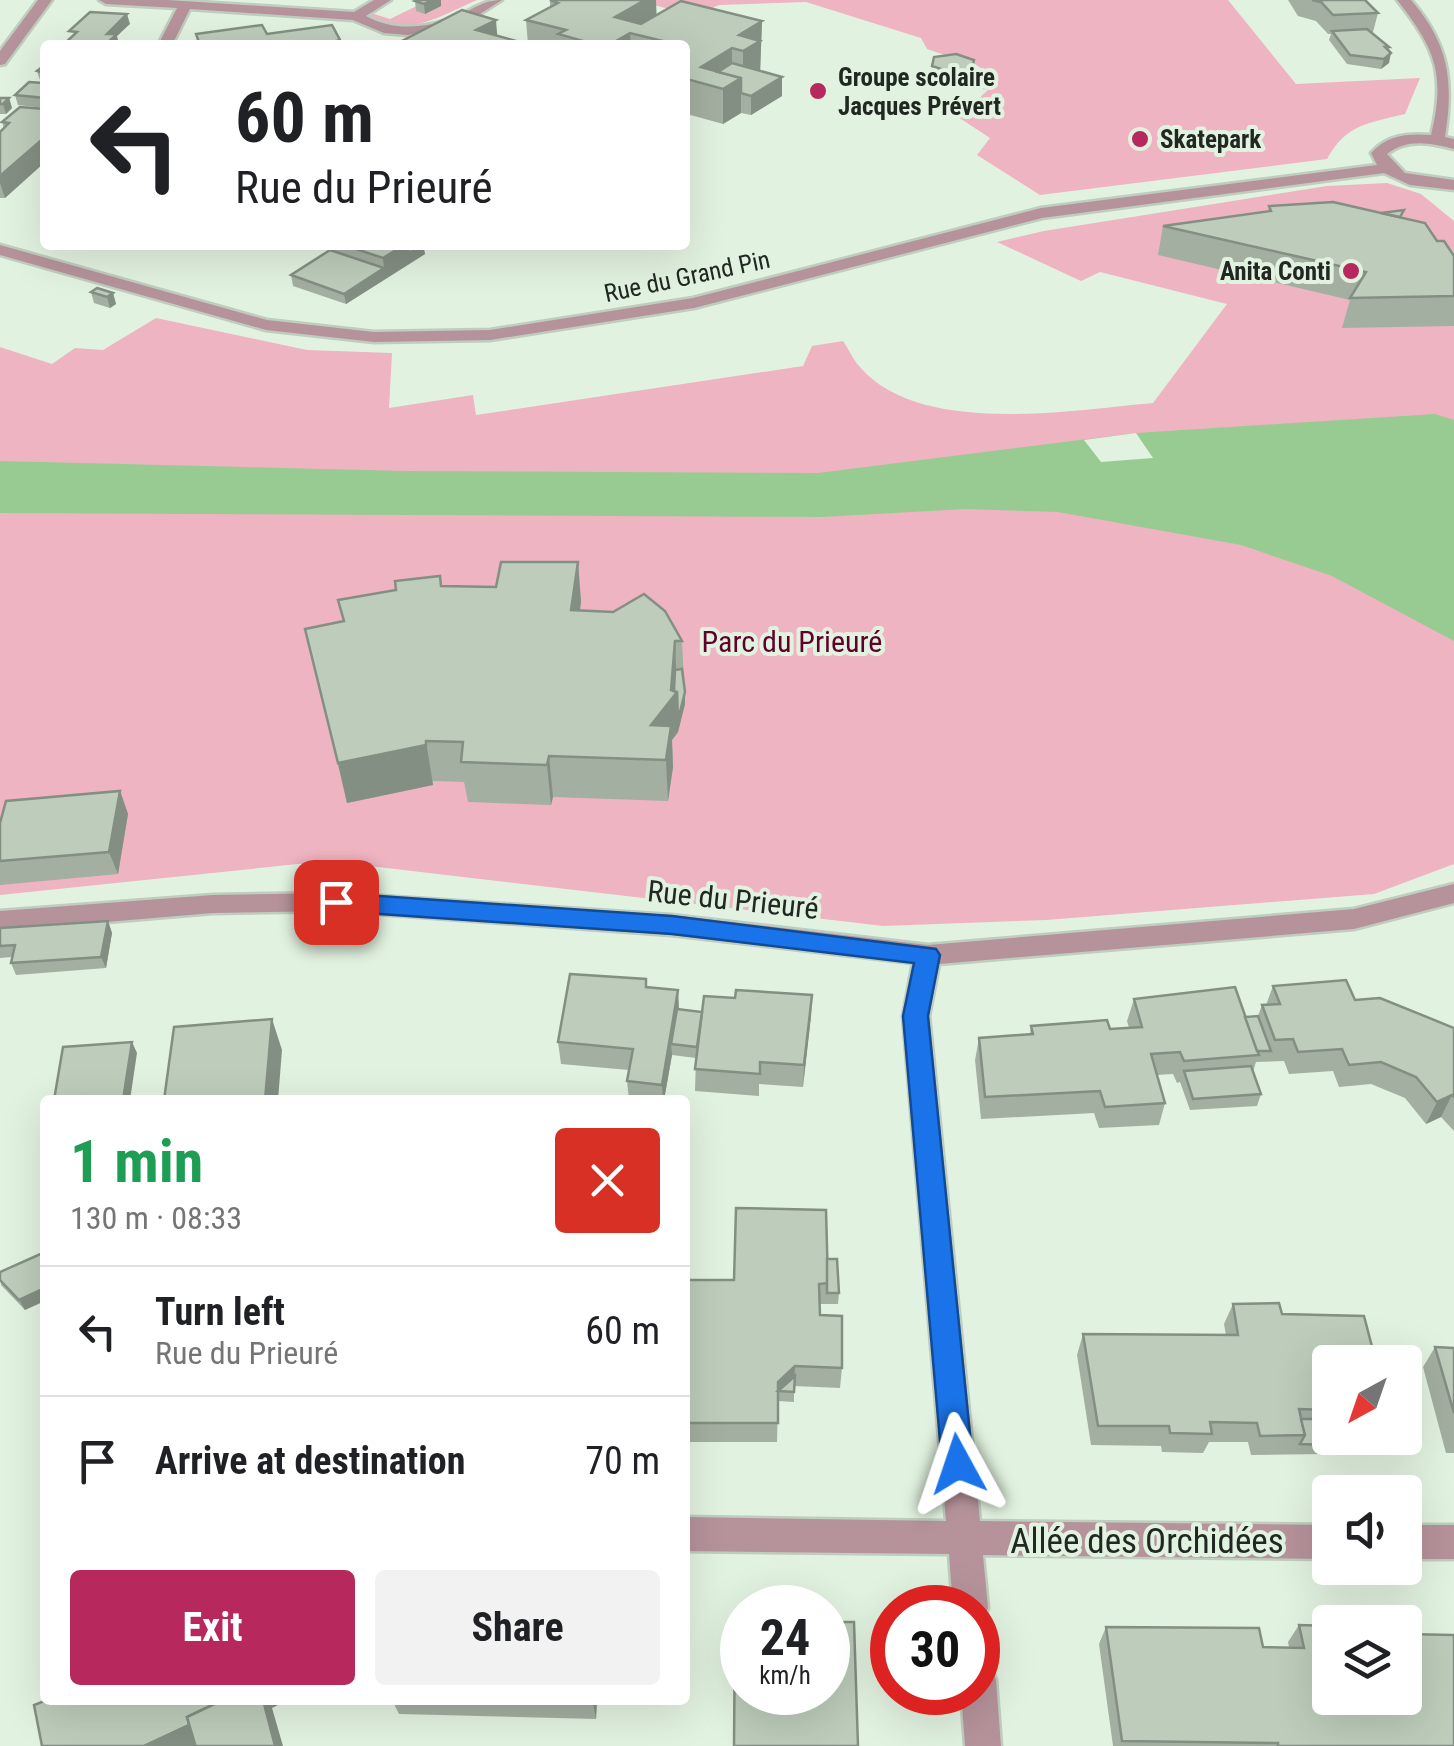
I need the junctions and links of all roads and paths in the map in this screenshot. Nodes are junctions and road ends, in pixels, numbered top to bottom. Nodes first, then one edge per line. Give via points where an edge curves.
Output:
1 (45, 0) edge
2 (106, 0) edge
3 (384, 0) edge
4 (494, 0) edge
5 (1404, 0) edge
6 (185, 6) junction
7 (356, 16) junction
8 (168, 40) edge
9 (0, 61) edge
10 (1446, 142) edge
11 (1386, 168) junction
12 (1452, 188) edge
13 (0, 250) edge
14 (1454, 893) edge
15 (0, 922) edge
16 (928, 955) junction
17 (690, 1534) edge
18 (964, 1538) junction
19 (1312, 1542) edge
20 (1422, 1542) edge
21 (1454, 1542) edge
22 (969, 1585) edge
23 (981, 1715) edge
24 (983, 1746) edge

1 - 9 street
2 - 6 street
3 - 7 street
4 - 7 street via 418,31 390,30
5 - 10 street via 1448,61
6 - 7 street
6 - 8 street
10 - 11 street via 1405,139 1383,147
11 - 12 street, Rue du Grand Pin
11 - 13 street, Rue du Grand Pin via 1041,213 694,303 490,335 374,337 266,325
14 - 16 street, Rue du Prieuré via 1354,919
15 - 16 street, Rue du Prieuré via 212,904 336,902 528,912
16 - 18 street via 916,1016
17 - 18 street, Allée des Orchidées
18 - 19 street, Allée des Orchidées
18 - 22 street
20 - 21 street
23 - 24 street

